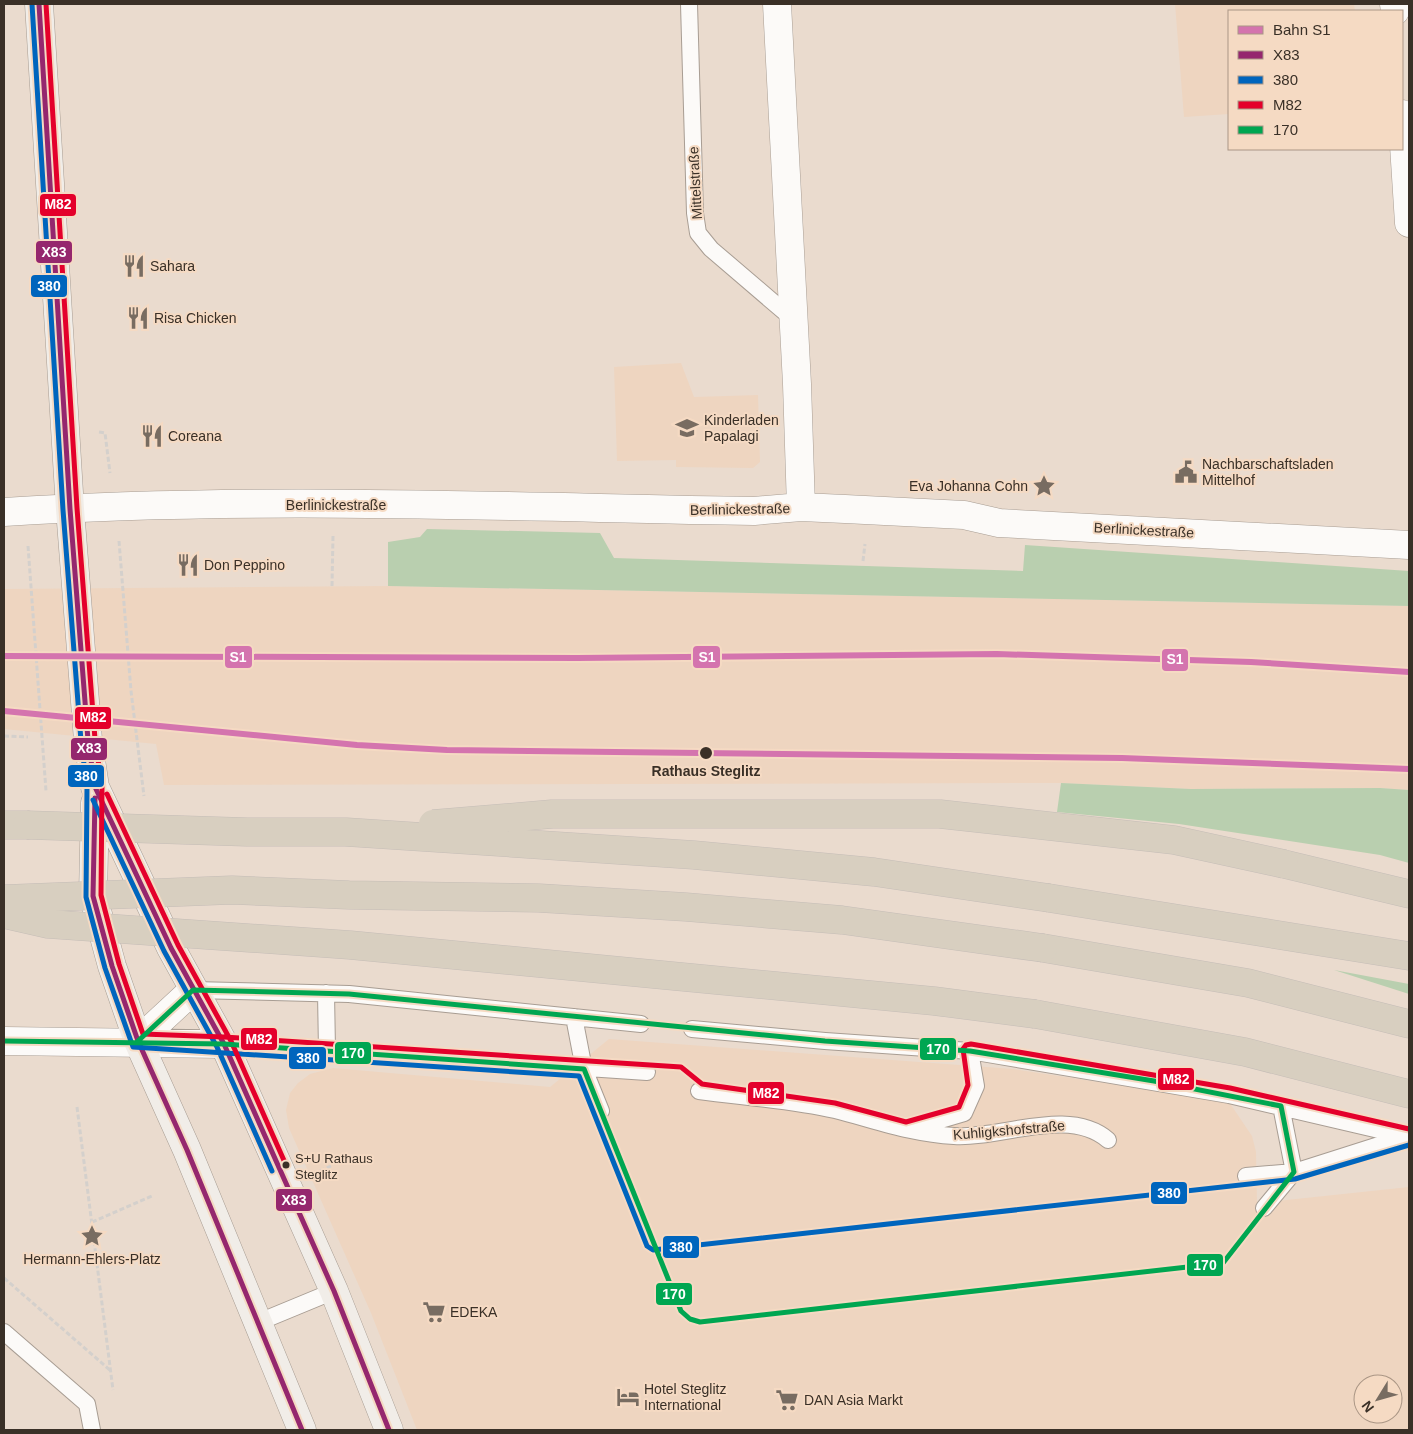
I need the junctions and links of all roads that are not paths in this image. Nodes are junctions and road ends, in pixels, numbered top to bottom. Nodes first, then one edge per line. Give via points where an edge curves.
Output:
1 (39, 4) edge
2 (689, 4) edge
3 (777, 4) edge
4 (1403, 130) edge
5 (1409, 223) edge
6 (794, 320) junction
7 (801, 508) junction
8 (70, 509) junction
9 (4, 512) edge
10 (1409, 546) edge
11 (95, 787) junction
12 (4, 825) edge
13 (346, 832) junction
14 (1409, 894) edge
15 (4, 899) edge
16 (4, 914) edge
17 (1409, 956) edge
18 (193, 990) junction
19 (326, 993) junction
20 (574, 1017) junction
21 (641, 1024) dead end
22 (1409, 1024) edge
23 (692, 1029) dead end
24 (4, 1041) edge
25 (138, 1041) junction
26 (224, 1044) junction
27 (327, 1050) junction
28 (970, 1051) junction
29 (584, 1069) junction
30 (647, 1072) dead end
31 (699, 1091) dead end
32 (1409, 1094) edge
33 (1281, 1106) junction
34 (601, 1111) dead end
35 (906, 1130) junction
36 (1408, 1136) edge
37 (1108, 1140) dead end
38 (1294, 1172) junction
39 (1246, 1176) dead end
40 (1264, 1208) dead end
41 (334, 1291) junction
42 (259, 1322) junction
43 (4, 1332) edge
44 (92, 1430) edge
45 (302, 1430) edge
46 (389, 1430) edge

1 - 8 main road
2 - 6 lane, Mittelstraße via 698,233 711,249
3 - 6 street
4 - 5 street
6 - 7 street
7 - 8 street, Berlinickestraße via 754,511 150,504
7 - 10 street, Berlinickestraße via 964,515 999,522
8 - 9 street, Berlinickestraße
8 - 11 main road via 88,740
11 - 18 main road
11 - 25 main road via 94,896 112,966
12 - 13 highway, bridge
13 - 14 highway, bridge via 552,814 940,814 1174,840
13 - 17 highway, bridge via 694,855 874,872
15 - 22 highway, bridge via 232,890 539,898 842,920 1043,948 1248,983
16 - 32 highway, bridge via 48,924 360,946 934,1001 1035,1014 1245,1052
18 - 19 lane
18 - 25 street
18 - 26 main road
19 - 20 lane
19 - 27 lane
20 - 21 lane
20 - 29 lane
23 - 28 lane
24 - 25 street
25 - 26 street
25 - 42 main road
26 - 27 lane
26 - 41 main road
27 - 29 lane
28 - 33 lane via 1154,1081
28 - 35 lane, Kuhligkshofstraße via 976,1086 964,1113
29 - 30 lane
29 - 34 lane
31 - 35 lane, Kuhligkshofstraße via 834,1110
33 - 36 lane
33 - 38 lane
35 - 37 lane, Kuhligkshofstraße via 954,1136 1068,1123 1099,1132
36 - 38 lane
38 - 39 lane
38 - 40 lane
41 - 42 lane
41 - 46 main road
42 - 45 main road
43 - 44 lane via 78,1395 86,1404

